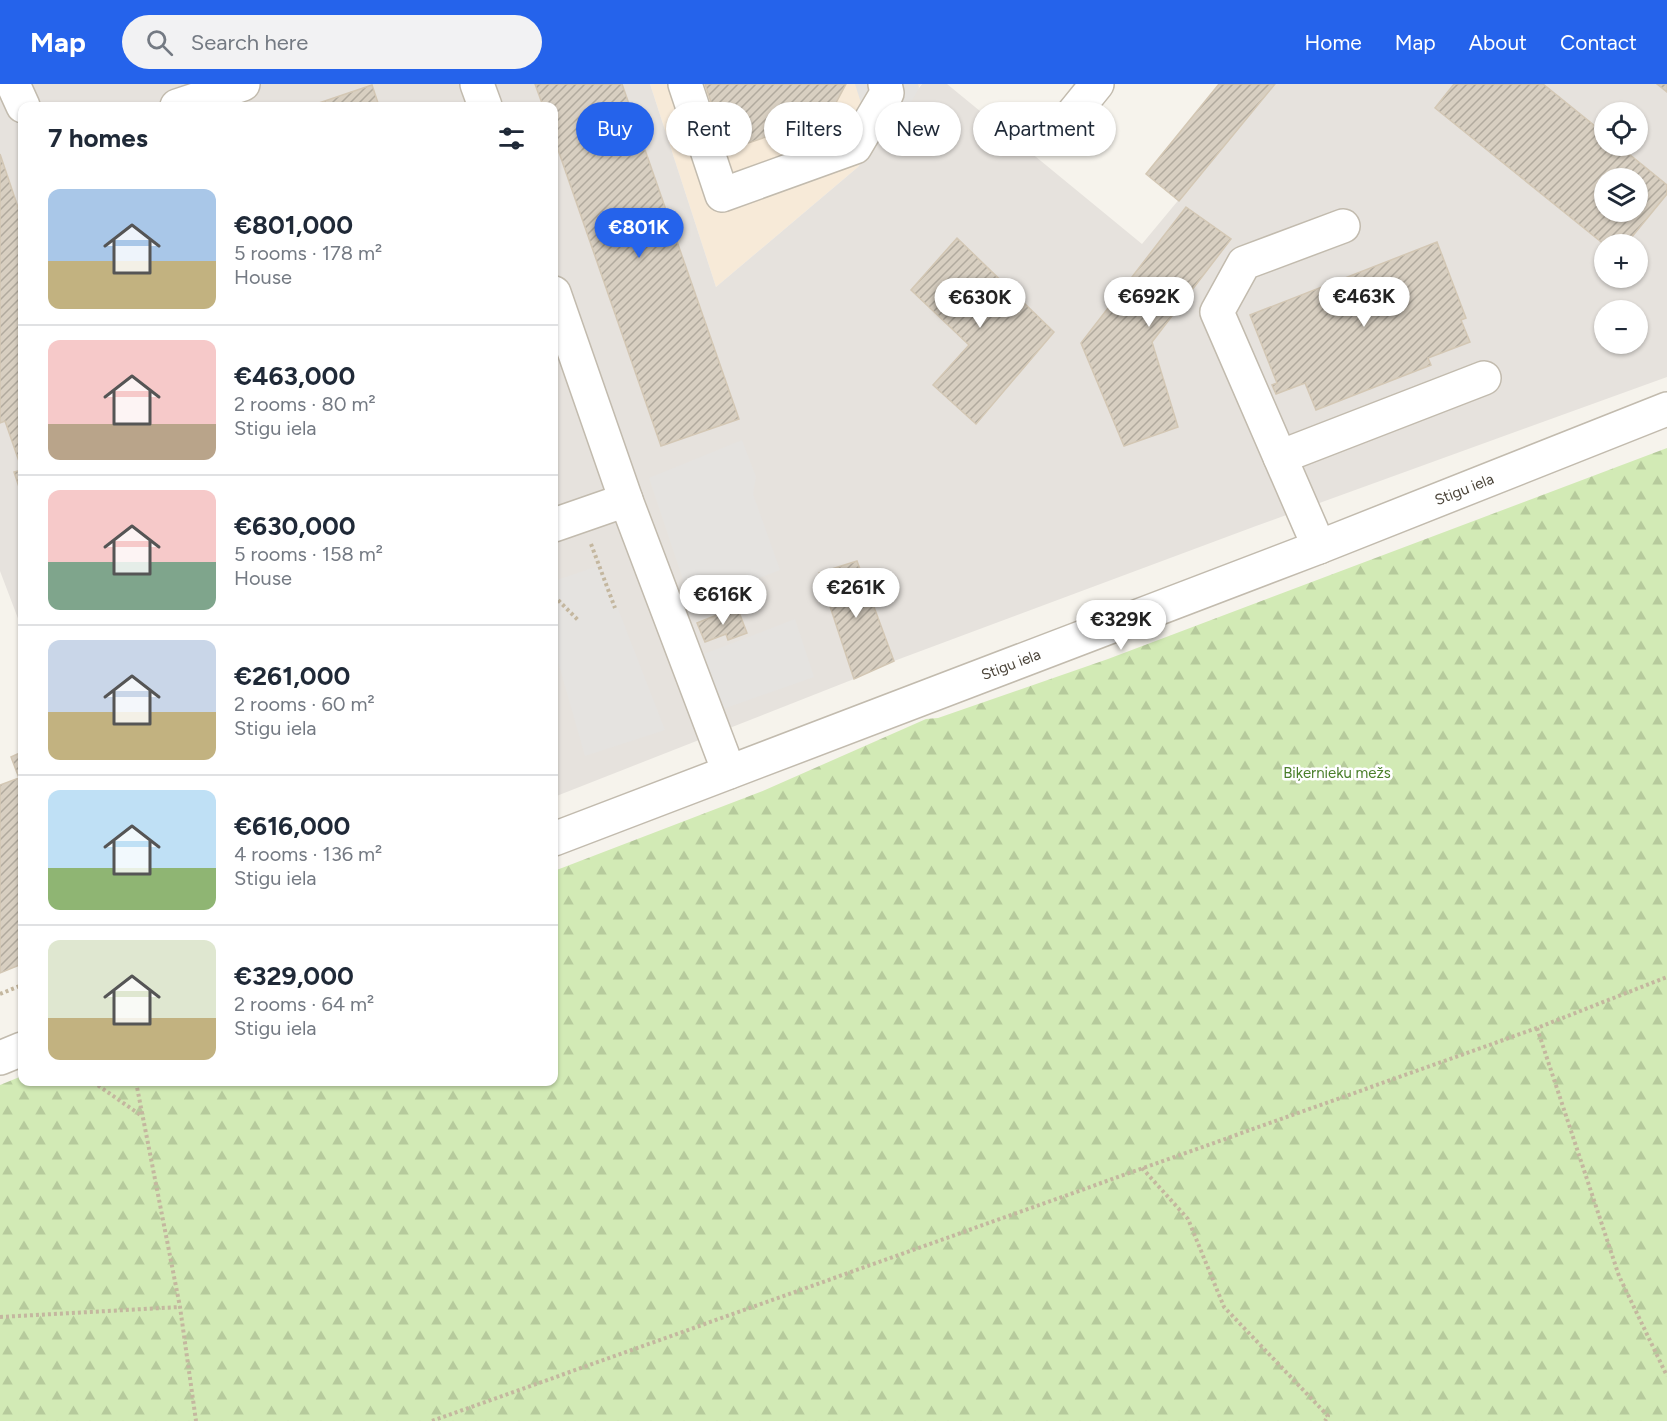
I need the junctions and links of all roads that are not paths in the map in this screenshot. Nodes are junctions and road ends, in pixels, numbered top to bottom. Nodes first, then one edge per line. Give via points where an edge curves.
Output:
1 (13, 84) edge
2 (243, 84) edge
3 (477, 84) edge
4 (686, 84) edge
5 (885, 84) edge
6 (1097, 84) edge
7 (21, 102) edge
8 (189, 102) edge
9 (484, 102) edge
10 (1083, 102) edge
11 (1343, 226) dead end
12 (558, 319) edge
13 (562, 345) edge
14 (1484, 378) dead end
15 (1667, 409) edge
16 (1280, 457) junction
17 (626, 500) junction
18 (567, 520) edge
19 (1319, 547) junction
20 (729, 772) junction
21 (558, 837) edge
22 (18, 1051) edge
23 (0, 1058) edge

1 - 7 street
2 - 8 street
3 - 9 street
4 - 5 street via 722,195 855,147 887,93
6 - 10 street
11 - 16 street via 1244,262 1217,312
12 - 13 street
13 - 17 street
14 - 16 street
15 - 19 street, Stigu iela
16 - 19 street
17 - 18 street
17 - 20 street
19 - 20 street, Stigu iela
20 - 21 street, Stigu iela
22 - 23 street

